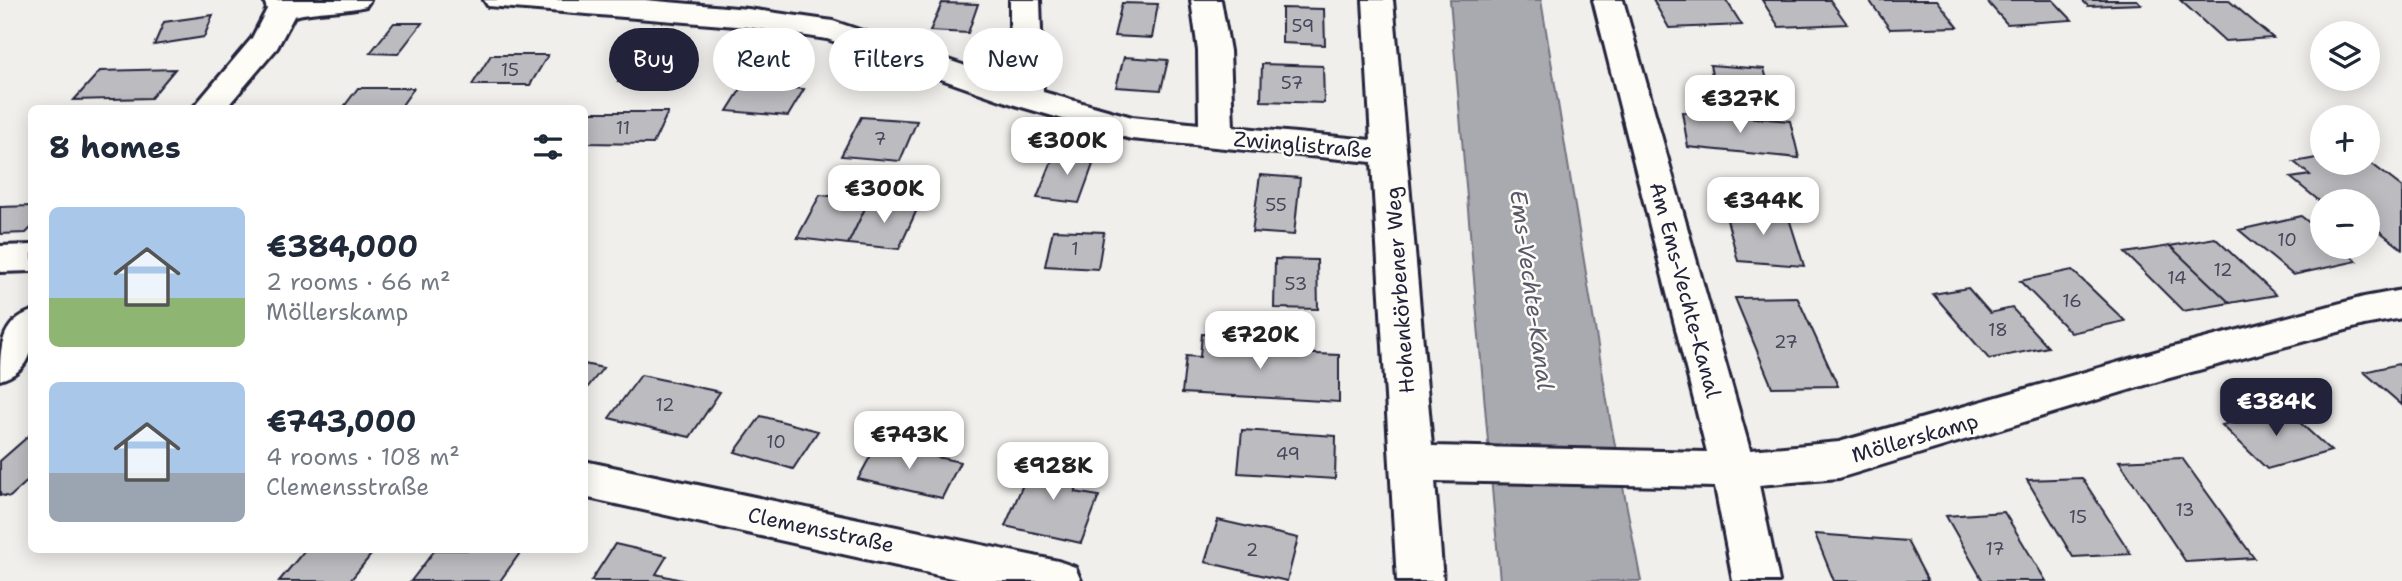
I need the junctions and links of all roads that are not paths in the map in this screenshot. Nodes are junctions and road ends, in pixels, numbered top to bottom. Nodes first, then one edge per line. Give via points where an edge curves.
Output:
1 (355, 0) edge
2 (499, 0) edge
3 (1025, 0) edge
4 (1206, 0) edge
5 (1378, 0) edge
6 (1608, 0) edge
7 (280, 4) edge
8 (837, 15) edge
9 (1027, 98) junction
10 (212, 105) edge
11 (1216, 137) junction
12 (1390, 153) junction
13 (28, 258) edge
14 (0, 259) edge
15 (2402, 304) edge
16 (28, 330) edge
17 (0, 365) edge
18 (28, 368) edge
19 (1413, 463) junction
20 (1733, 468) junction
21 (588, 481) edge
22 (1058, 581) edge
23 (1420, 581) edge
24 (1756, 581) edge

1 - 7 street
2 - 8 street, Zwinglistraße via 748,18
3 - 9 street
4 - 11 street, Zwinglistraße via 1216,73
5 - 12 street, Hohenkörbener Weg
6 - 20 street, Am Ems-Vechte-Kanal
7 - 10 street via 266,41
8 - 9 street, Zwinglistraße
9 - 11 street, Zwinglistraße via 1131,128
11 - 12 street, Zwinglistraße
12 - 19 street, Hohenkörbener Weg
13 - 14 street
15 - 20 street, Möllerskamp via 2162,365 1839,460
16 - 17 street
17 - 18 street
19 - 20 street, Möllerskamp
19 - 23 street, Hohenkörbener Weg
20 - 24 street, Am Ems-Vechte-Kanal
21 - 22 street, Clemensstraße

